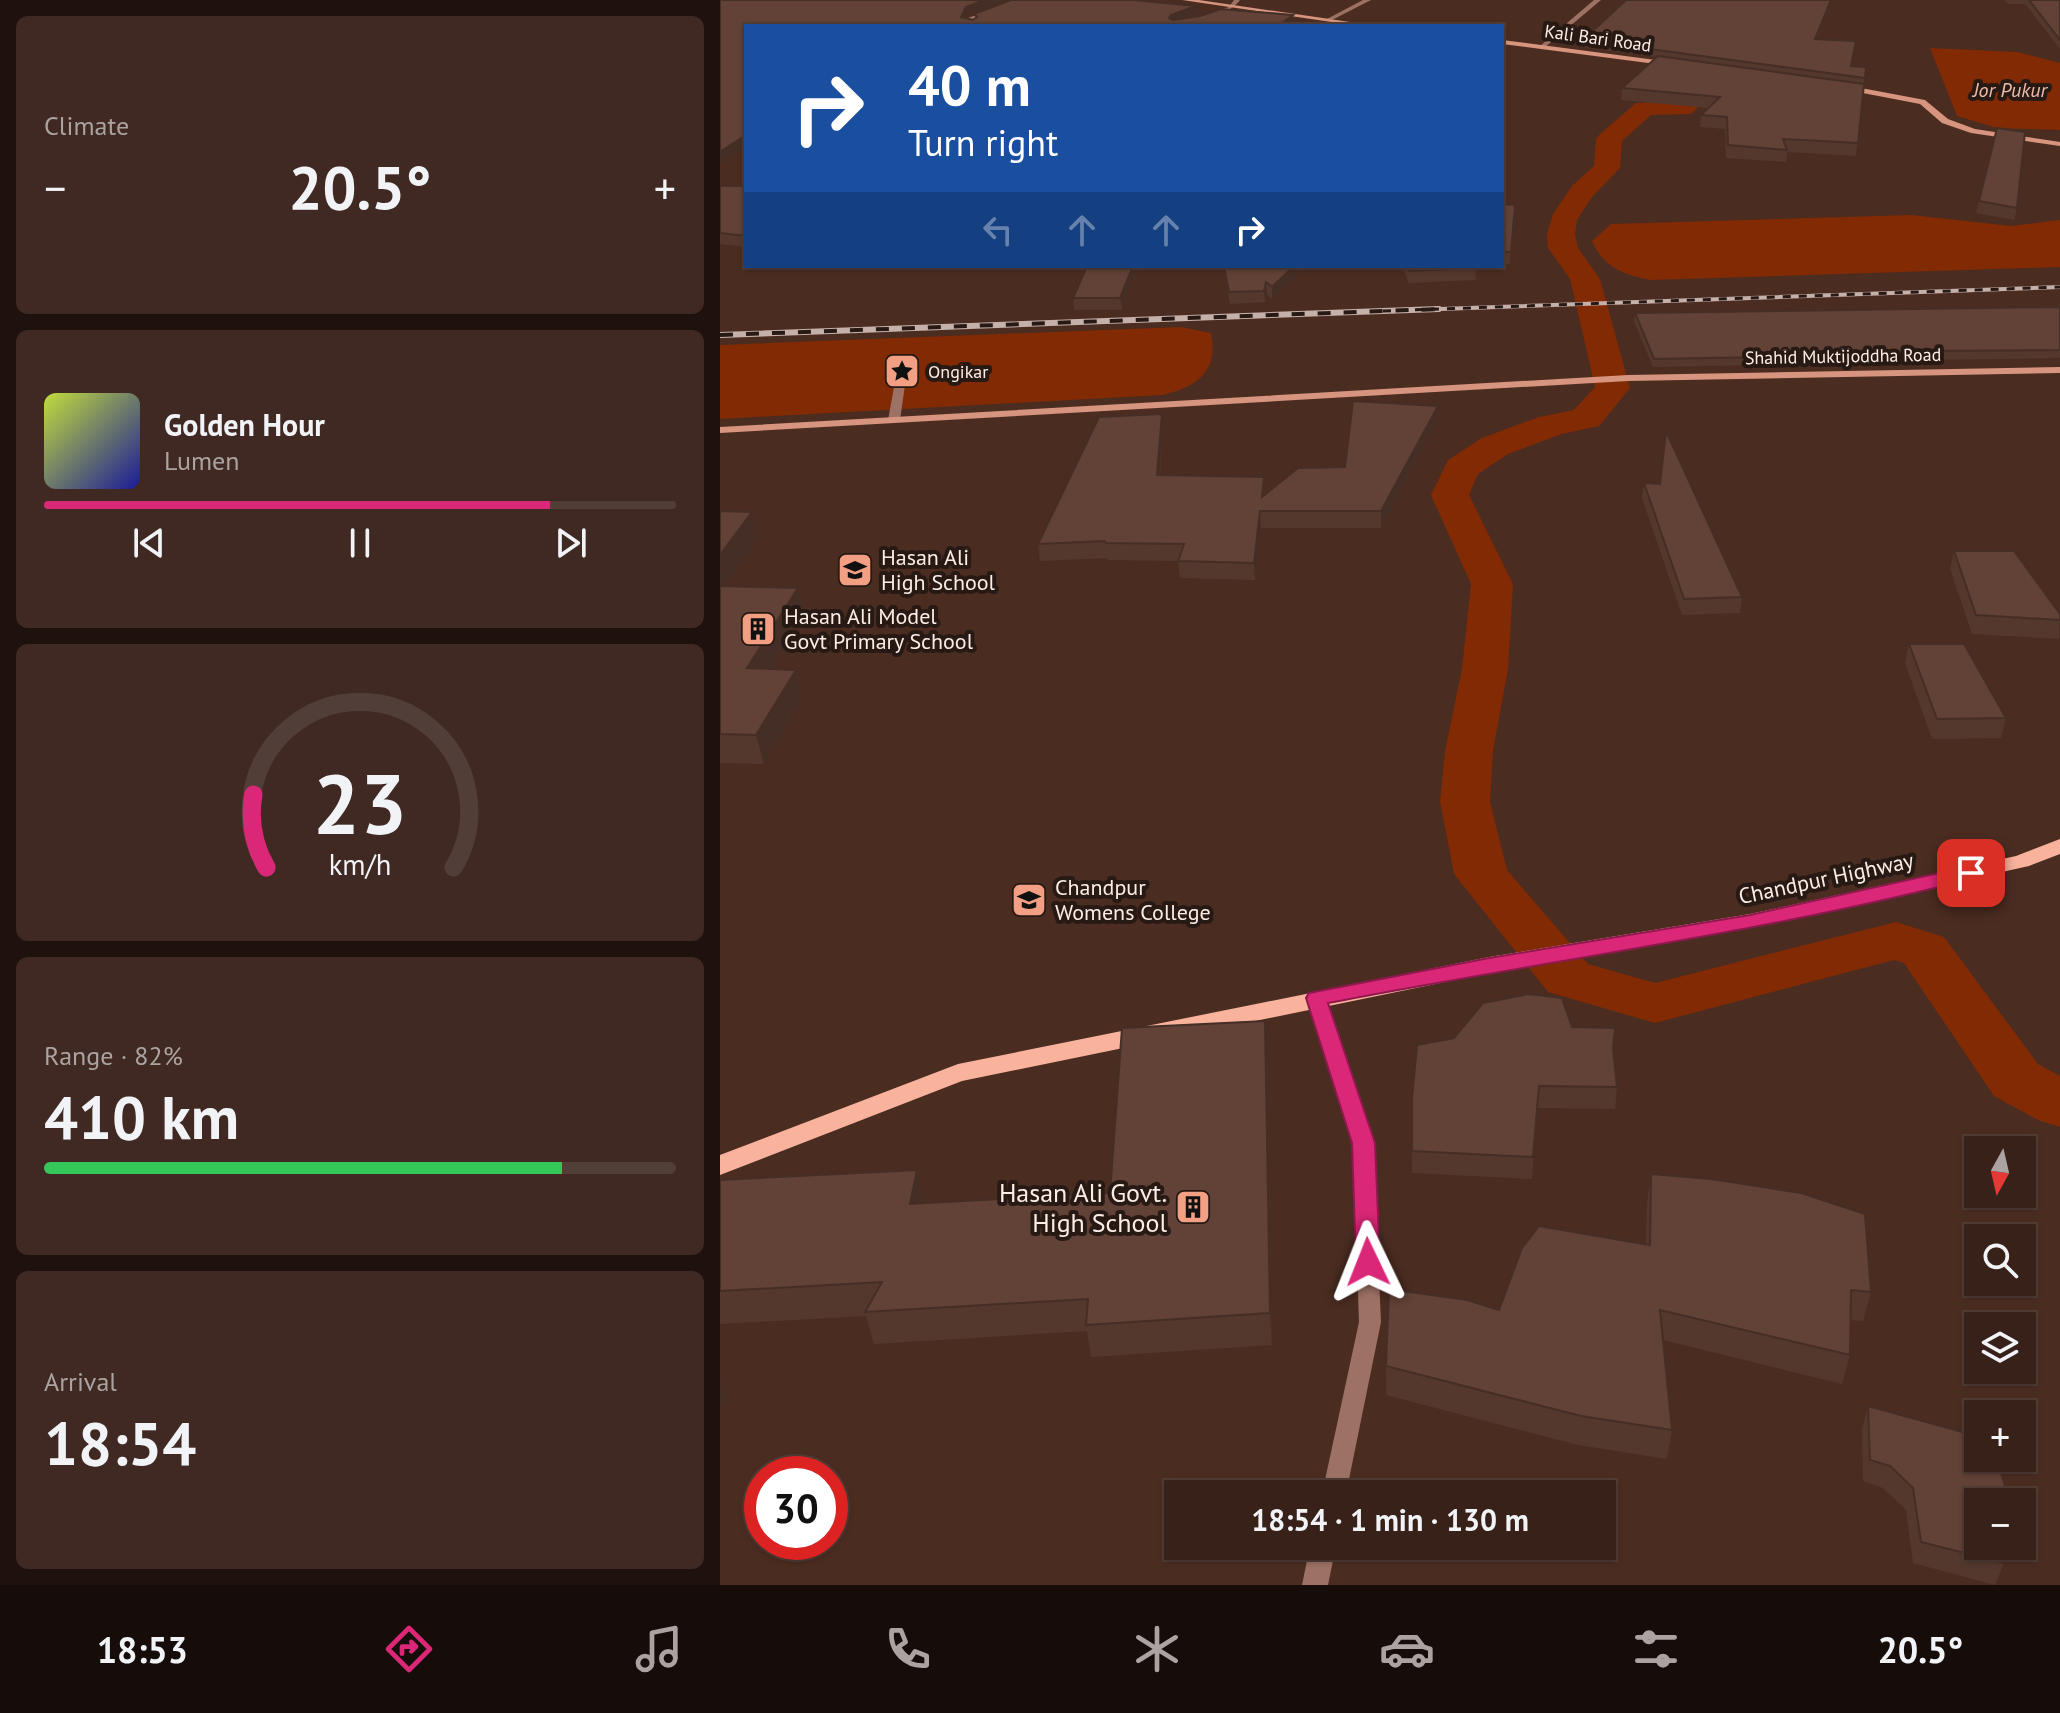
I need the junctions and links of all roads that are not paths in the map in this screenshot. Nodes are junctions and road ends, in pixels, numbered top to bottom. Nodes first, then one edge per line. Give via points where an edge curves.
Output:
1 (1022, 0) edge
2 (1185, 0) edge
3 (1237, 0) edge
4 (1368, 0) edge
5 (1598, 0) edge
6 (1231, 8) junction
7 (1328, 20) junction
8 (967, 24) edge
9 (1182, 24) edge
10 (1359, 24) edge
11 (1504, 42) edge
12 (1542, 47) junction
13 (1677, 65) edge
14 (1839, 86) edge
15 (2060, 144) edge
16 (2060, 370) edge
17 (902, 371) dead end
18 (894, 420) junction
19 (720, 430) edge
20 (2060, 846) edge
21 (1316, 998) junction
22 (720, 1165) edge
23 (1337, 1480) edge
24 (1320, 1560) edge
25 (1315, 1585) edge

1 - 8 street
2 - 6 street
3 - 6 street
4 - 7 street
5 - 12 street
6 - 7 street
6 - 9 street
7 - 10 street
11 - 12 street, Kali Bari Road
12 - 13 street, Kali Bari Road
14 - 15 street via 1922,102 1945,121 1974,131
16 - 18 street, Shahid Muktijoddha Road via 1628,378
17 - 18 street
18 - 19 street, Shahid Muktijoddha Road
20 - 21 main road, Chandpur Highway via 2022,861 1750,921
21 - 22 main road, Chandpur Highway via 958,1073
21 - 23 street via 1363,1143 1370,1322
24 - 25 street

